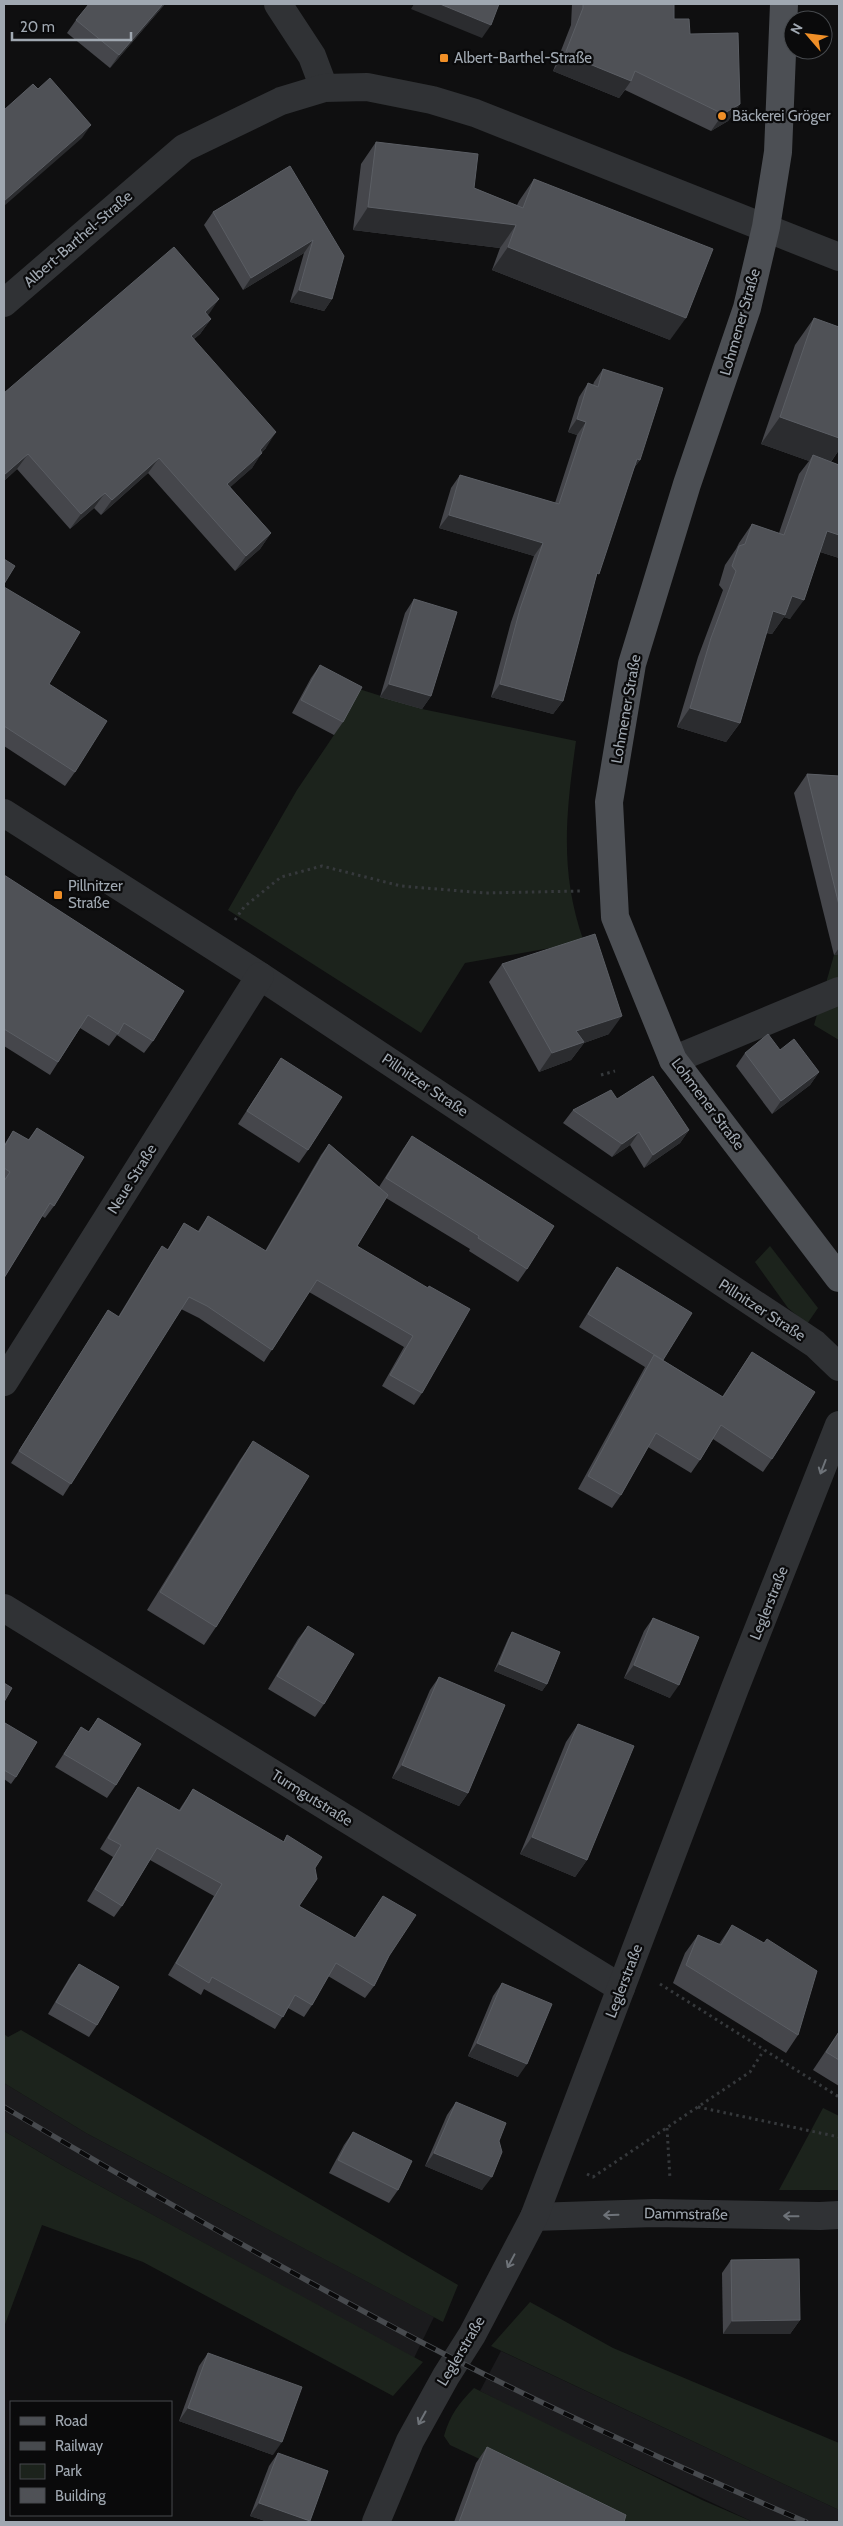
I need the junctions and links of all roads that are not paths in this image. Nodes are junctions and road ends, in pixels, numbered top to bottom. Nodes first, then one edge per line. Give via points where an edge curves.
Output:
1 (278, 4) edge
2 (784, 4) edge
3 (324, 88) junction
4 (766, 227) junction
5 (839, 258) edge
6 (4, 303) edge
7 (4, 813) edge
8 (260, 976) junction
9 (839, 991) edge
10 (673, 1060) junction
11 (839, 1278) edge
12 (838, 1369) edge
13 (4, 1382) edge
14 (839, 1425) edge
15 (4, 1608) edge
16 (625, 1976) junction
17 (839, 2214) edge
18 (534, 2217) junction
19 (376, 2522) edge

1 - 3 street via 312,56
2 - 4 main road, Lohmener Straße via 778,152
3 - 4 street, Albert-Barthel-Straße via 367,87 432,100 482,116
3 - 6 street, Albert-Barthel-Straße via 281,101 184,148
4 - 5 street, Albert-Barthel-Straße
4 - 10 main road, Lohmener Straße via 746,308 687,484 632,664 609,802 615,917
7 - 8 street, Pillnitzer Straße
8 - 12 street, Pillnitzer Straße via 815,1344
8 - 13 street, Neue Straße
9 - 10 street
10 - 11 main road, Lohmener Straße
14 -> 16 street, Leglerstraße
15 - 16 street, Turmgutstraße
16 - 18 street, Leglerstraße
17 -> 18 street, Dammstraße via 672,2213
18 -> 19 street, Leglerstraße via 472,2335 410,2441

